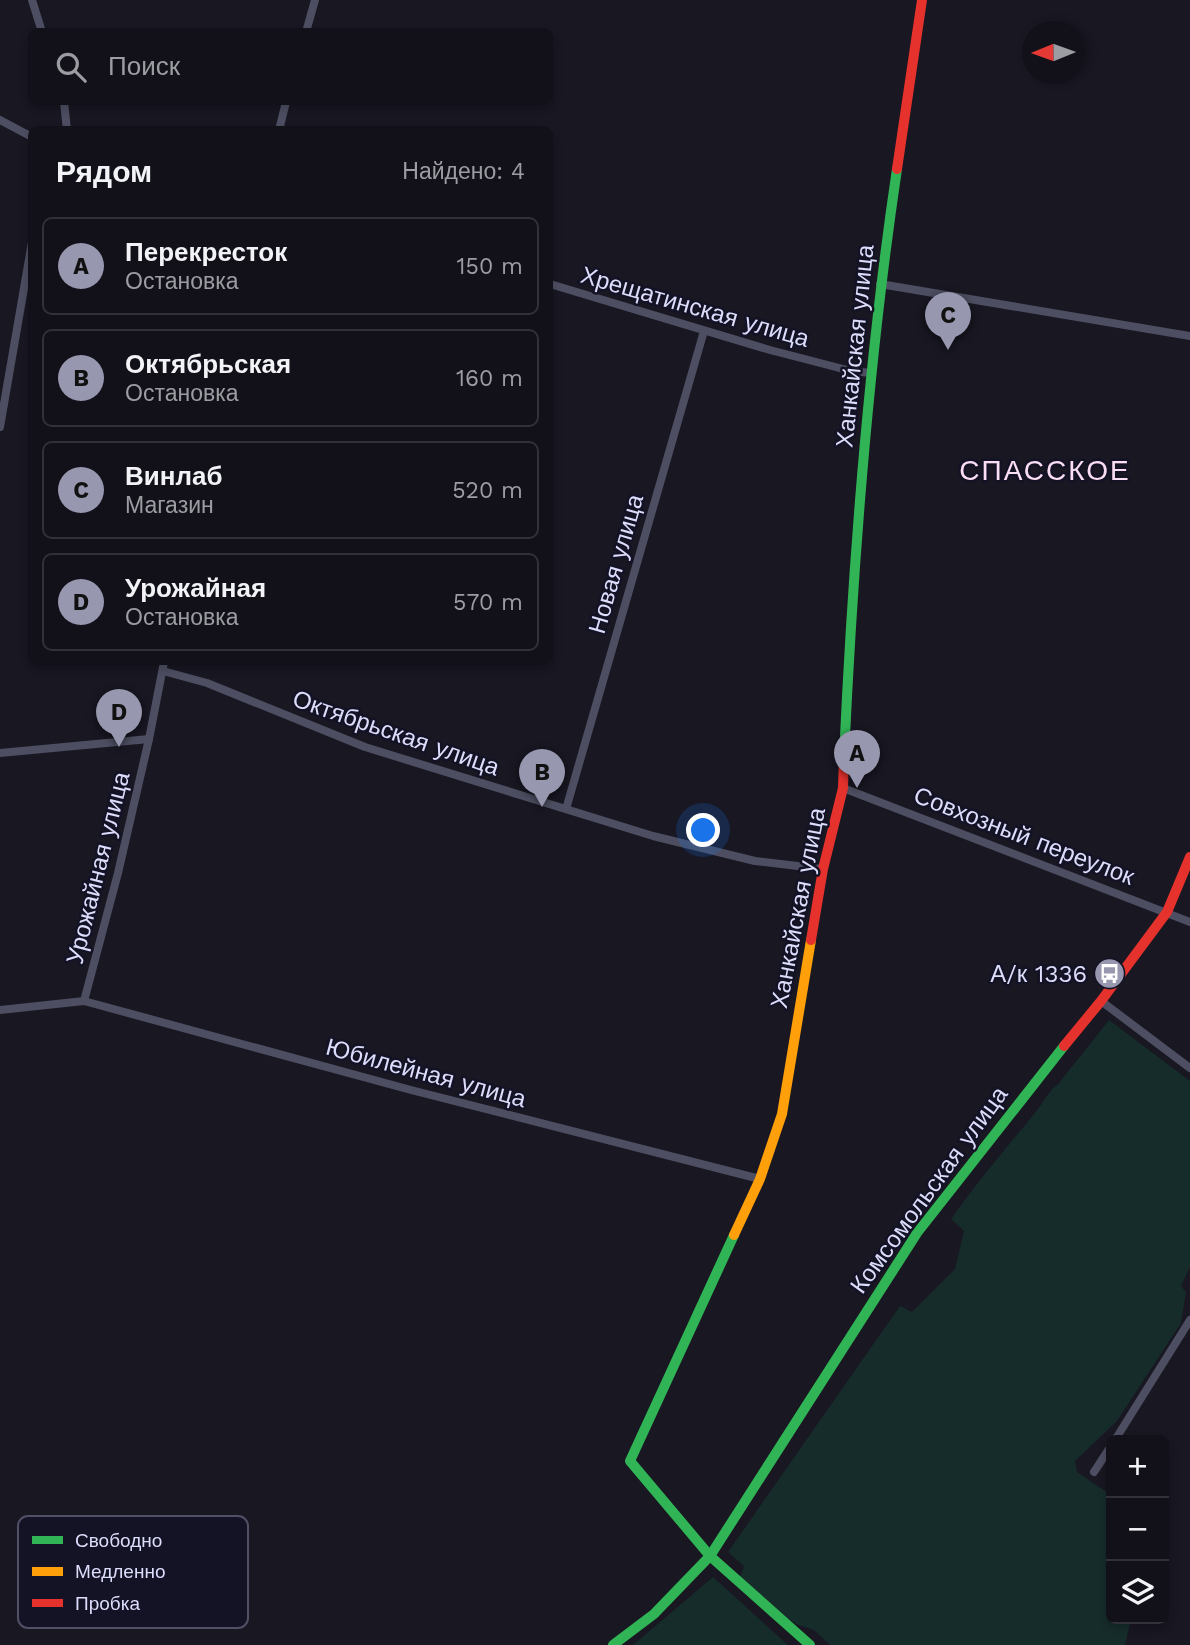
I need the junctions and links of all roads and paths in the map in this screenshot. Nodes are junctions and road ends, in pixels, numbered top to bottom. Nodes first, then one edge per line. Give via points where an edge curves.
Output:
1 (32, 0) edge
2 (315, 0) edge
3 (922, 0) edge
4 (41, 28) edge
5 (307, 28) edge
6 (64, 105) edge
7 (285, 105) edge
8 (0, 120) edge
9 (67, 126) edge
10 (280, 126) edge
11 (28, 135) edge
12 (28, 265) edge
13 (880, 284) junction
14 (553, 285) edge
15 (704, 331) junction
16 (1190, 336) edge
17 (871, 373) junction
18 (0, 427) edge
19 (163, 666) edge
20 (149, 739) junction
21 (0, 753) edge
22 (843, 789) junction
23 (566, 809) junction
24 (1190, 857) edge
25 (823, 870) junction
26 (1167, 912) junction
27 (1190, 922) edge
28 (84, 1001) junction
29 (1101, 1001) junction
30 (0, 1010) edge
31 (1190, 1068) edge
32 (760, 1179) junction
33 (1190, 1320) edge
34 (1118, 1435) edge
35 (1106, 1454) edge
36 (1094, 1472) dead end
37 (710, 1556) junction
38 (613, 1645) edge
39 (810, 1645) edge

1 - 4 street
2 - 5 street
3 - 13 street, Ханкайская улица
6 - 9 street
7 - 10 street
8 - 11 street
12 - 18 street
13 - 16 street
13 - 17 street, Ханкайская улица
14 - 15 street, Хрещатинская улица
15 - 17 street, Хрещатинская улица via 851,372
15 - 23 street, Новая улица
17 - 22 street, Ханкайская улица
19 - 20 street, Урожайная улица
19 - 23 street, Октябрьская улица via 365,747
20 - 21 street
20 - 28 street, Урожайная улица
22 - 25 street, Ханкайская улица
22 - 26 street, Совхозный переулок
23 - 25 street, Октябрьская улица via 721,853
24 - 26 street, Комсомольская улица
25 - 32 street, Ханкайская улица via 782,1114
26 - 27 street, Совхозный переулок
26 - 29 street, Комсомольская улица
28 - 30 street
28 - 32 street, Юбилейная улица
29 - 31 street
29 - 37 street, Комсомольская улица via 917,1233
32 - 37 street, Ханкайская улица via 630,1461
33 - 34 street
35 - 36 street
37 - 38 street, Комсомольская улица via 654,1614
37 - 39 street

